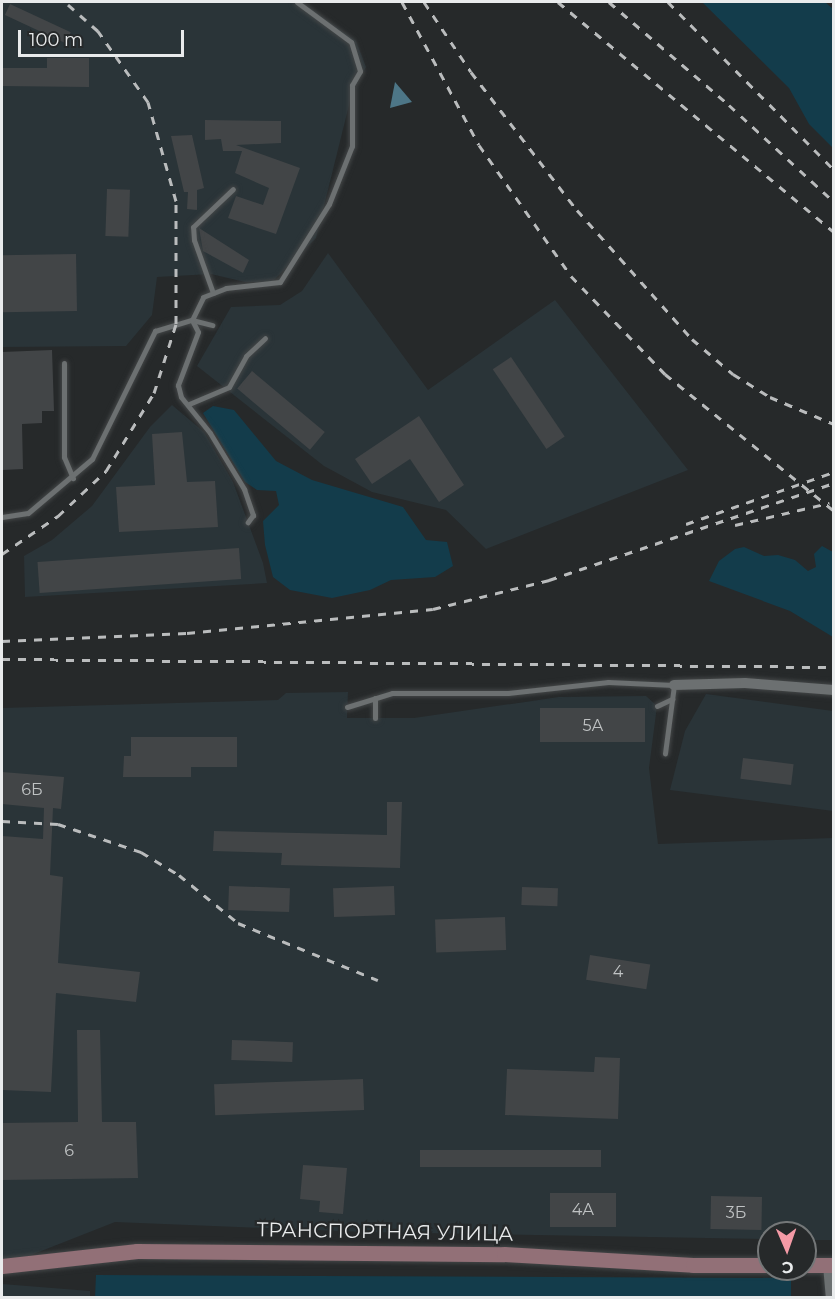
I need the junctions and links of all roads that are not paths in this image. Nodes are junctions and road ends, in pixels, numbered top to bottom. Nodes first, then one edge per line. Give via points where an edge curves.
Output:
1 (297, 2) edge
2 (233, 189) dead end
3 (213, 293) junction
4 (192, 320) junction
5 (212, 325) dead end
6 (265, 338) dead end
7 (64, 363) dead end
8 (189, 404) junction
9 (73, 478) junction
10 (2, 517) edge
11 (248, 522) dead end
12 (674, 685) junction
13 (834, 690) edge
14 (375, 699) junction
15 (672, 699) junction
16 (657, 705) dead end
17 (347, 707) dead end
18 (375, 718) dead end
19 (665, 753) dead end
20 (831, 1264) edge
21 (757, 1265) edge
22 (2, 1266) edge
23 (831, 1298) edge

1 - 3 lane via 351,42 360,71 352,85 352,146 329,204 280,282
2 - 3 lane via 194,227 194,240
3 - 4 lane via 203,297
4 - 5 lane
4 - 8 lane via 198,332 178,385 181,397
4 - 9 lane via 155,331 92,459
6 - 8 lane via 246,356 229,387
7 - 9 lane via 64,457
8 - 11 lane via 244,489 254,514
9 - 10 lane via 28,513
12 - 13 street via 745,683
12 - 14 lane via 608,682 508,693 392,693
12 - 15 lane
14 - 17 lane
14 - 18 lane
15 - 16 lane
15 - 19 lane
20 - 23 street
21 - 22 street, ТРАНСПОРТНАЯ УЛИЦА via 504,1254 137,1251

